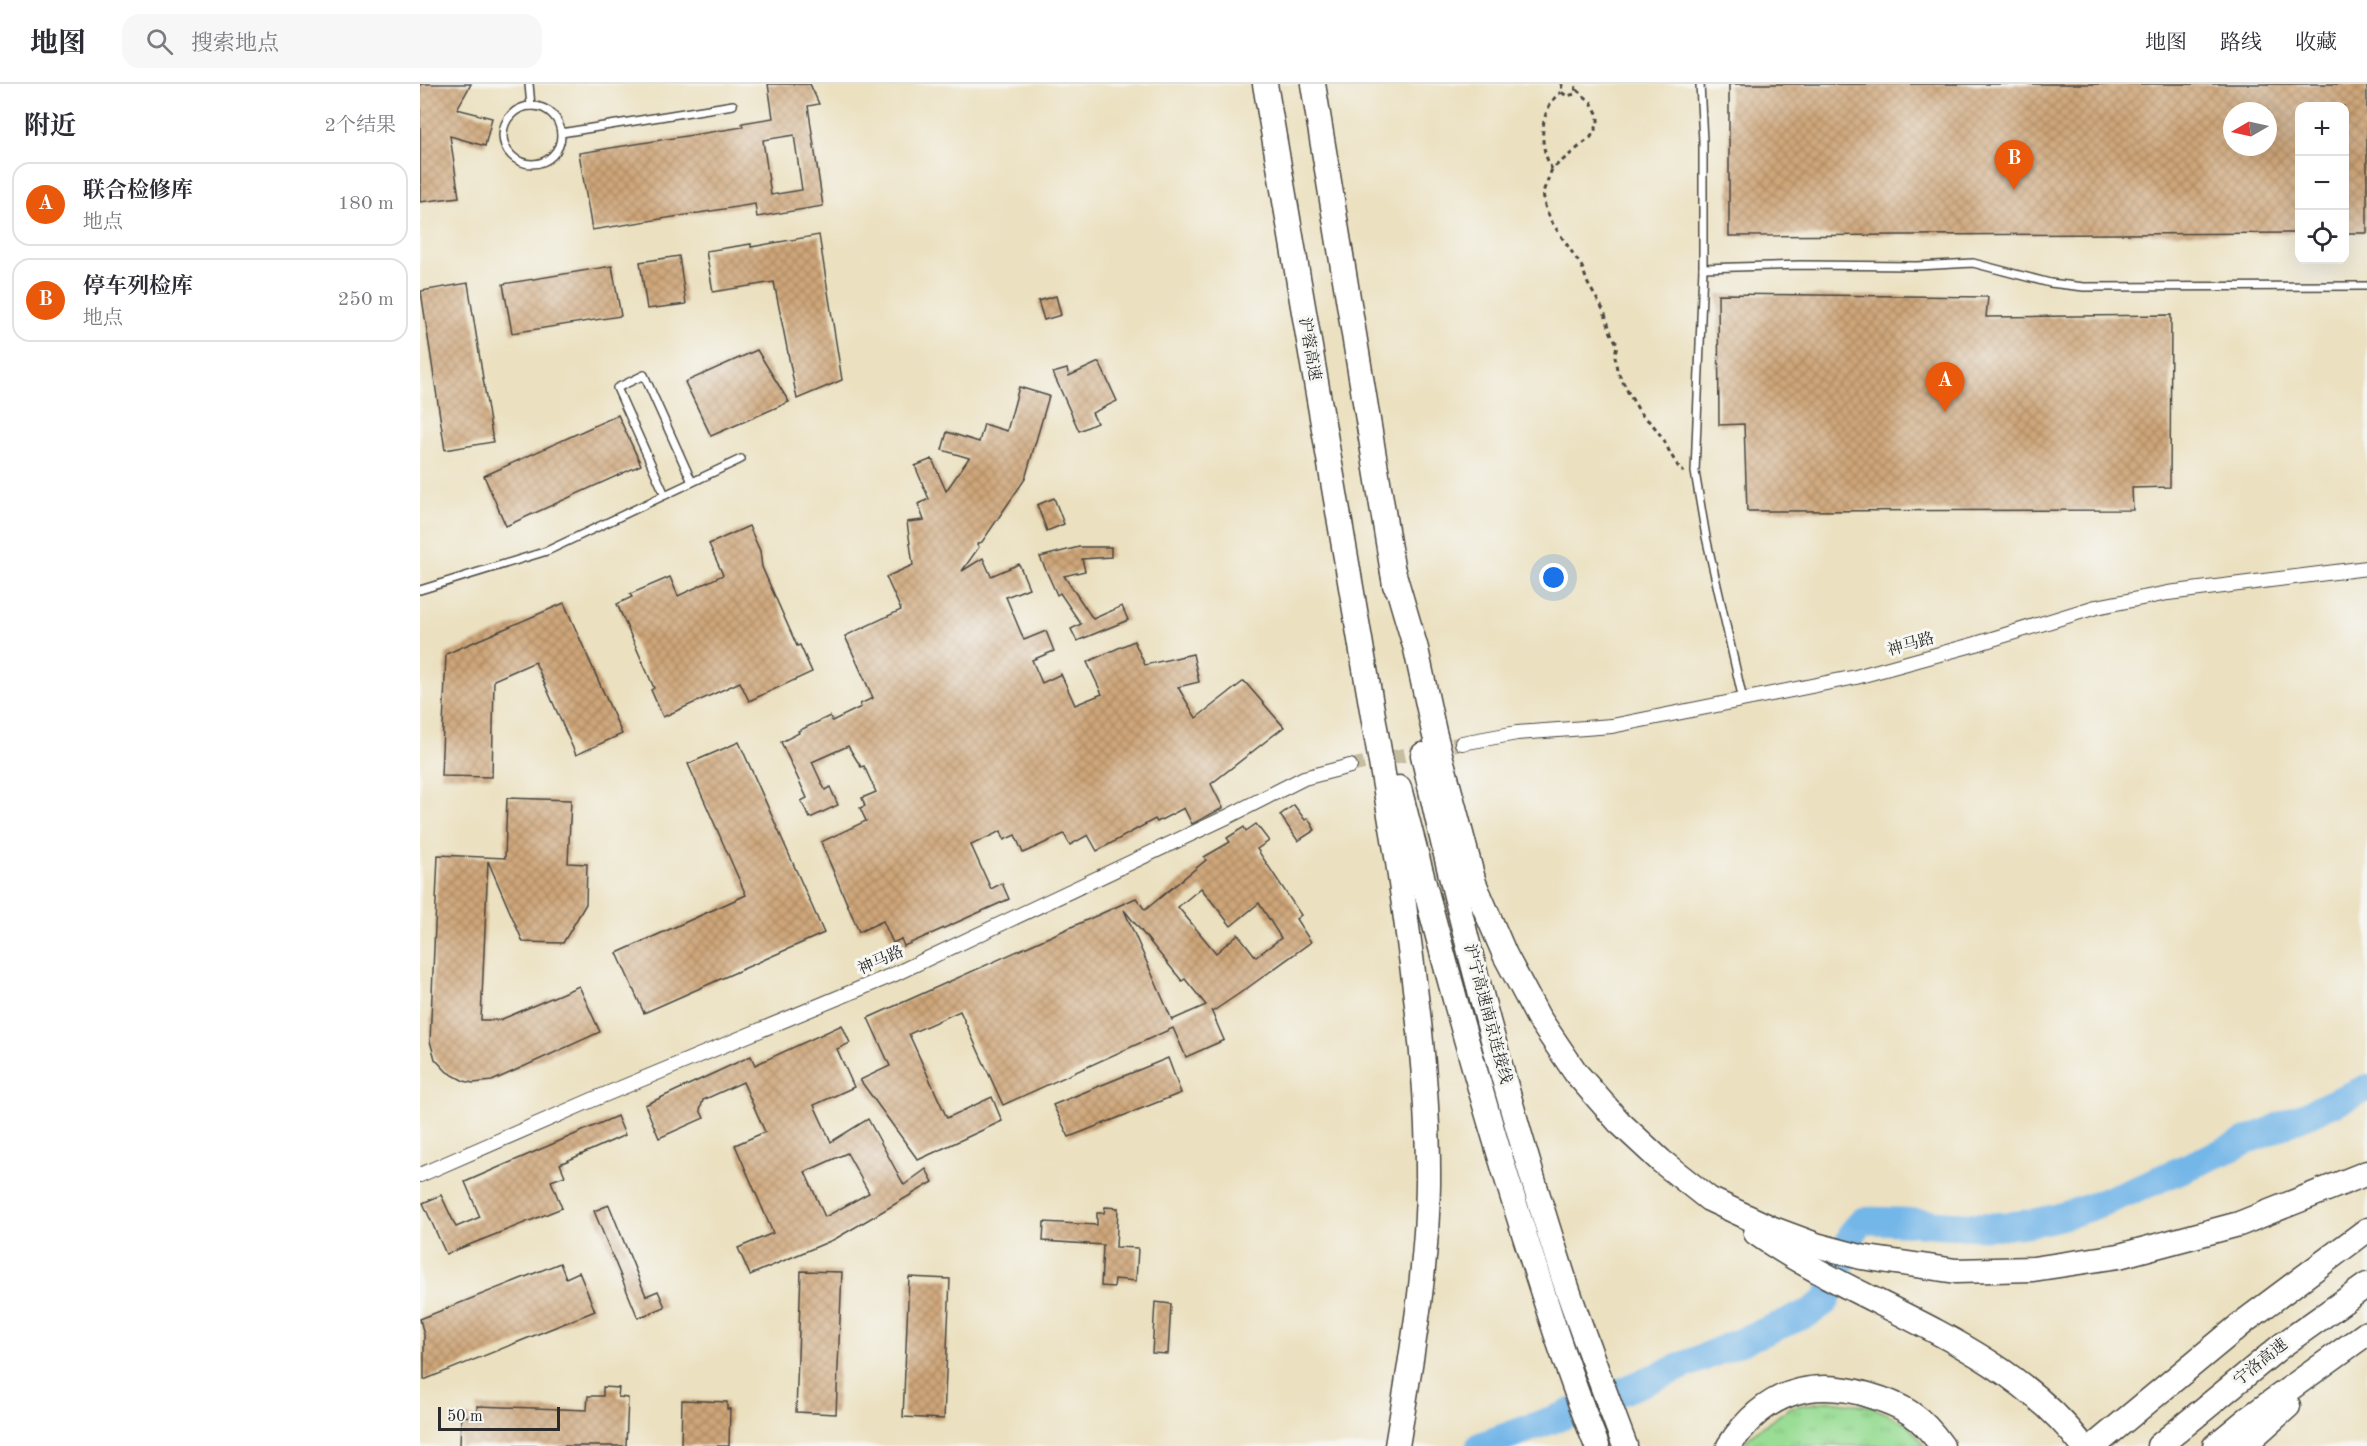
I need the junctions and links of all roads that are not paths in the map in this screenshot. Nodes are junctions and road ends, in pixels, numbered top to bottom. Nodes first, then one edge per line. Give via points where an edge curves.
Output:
1 (529, 84) edge
2 (1265, 84) edge
3 (1313, 84) edge
4 (1700, 84) edge
5 (733, 105) dead end
6 (531, 106) junction
7 (561, 133) junction
8 (1703, 268) junction
9 (2367, 286) edge
10 (741, 459) dead end
11 (692, 482) junction
12 (665, 495) junction
13 (2367, 568) edge
14 (1393, 571) junction
15 (420, 590) edge
16 (1356, 614) junction
17 (1743, 700) junction
18 (1462, 743) tunnel mouth
19 (1350, 766) tunnel mouth
20 (2367, 1173) edge
21 (420, 1175) edge
22 (2367, 1230) edge
23 (1811, 1256) junction
24 (2367, 1286) edge
25 (2367, 1334) edge
26 (1397, 1446) edge
27 (1597, 1446) edge
28 (1625, 1446) edge
29 (1729, 1446) edge
30 (1942, 1446) edge
31 (2083, 1446) edge
32 (2094, 1446) edge
33 (2159, 1446) edge
34 (2215, 1446) edge
35 (2243, 1446) edge

1 - 6 lane
2 - 16 highway, 沪蓉高速
3 - 14 highway
4 - 8 lane
5 - 7 lane
6 - 7 lane via 555,117
6 - 7 lane via 512,115 504,129 505,145 515,158 530,164 546,160 558,149
8 - 9 lane via 1972,263 2050,283 2084,287
8 - 17 lane via 1695,472
10 - 11 lane
11 - 12 lane
11 - 12 lane via 644,375 617,387
12 - 15 lane via 547,551
13 - 17 street, 神马路 via 2168,593 2096,607 1856,677
14 - 23 highway via 1474,883 1505,955 1538,1017 1576,1073 1618,1122 1660,1161 1709,1199 1773,1229
14 - 28 highway, 沪宁高速南京连接线 via 1419,737 1500,1068 1557,1255
16 - 26 highway via 1398,862 1425,1093 1428,1184 1424,1264
16 - 27 highway, 沪宁高速南京连接线 via 1445,970 1505,1175
17 - 18 street, 神马路 via 1612,726 1517,733
19 - 21 street, 神马路 via 1304,778 895,974
20 - 23 highway via 2239,1224 2119,1256 2033,1269 1956,1271 1861,1257
22 - 32 highway via 2245,1321
23 - 31 highway via 1850,1288 1992,1364 2034,1395
24 - 33 highway, 宁洛高速 via 2281,1346
25 - 34 highway
25 - 35 highway
29 - 30 highway via 1757,1413 1779,1398 1824,1386 1853,1390 1911,1411

